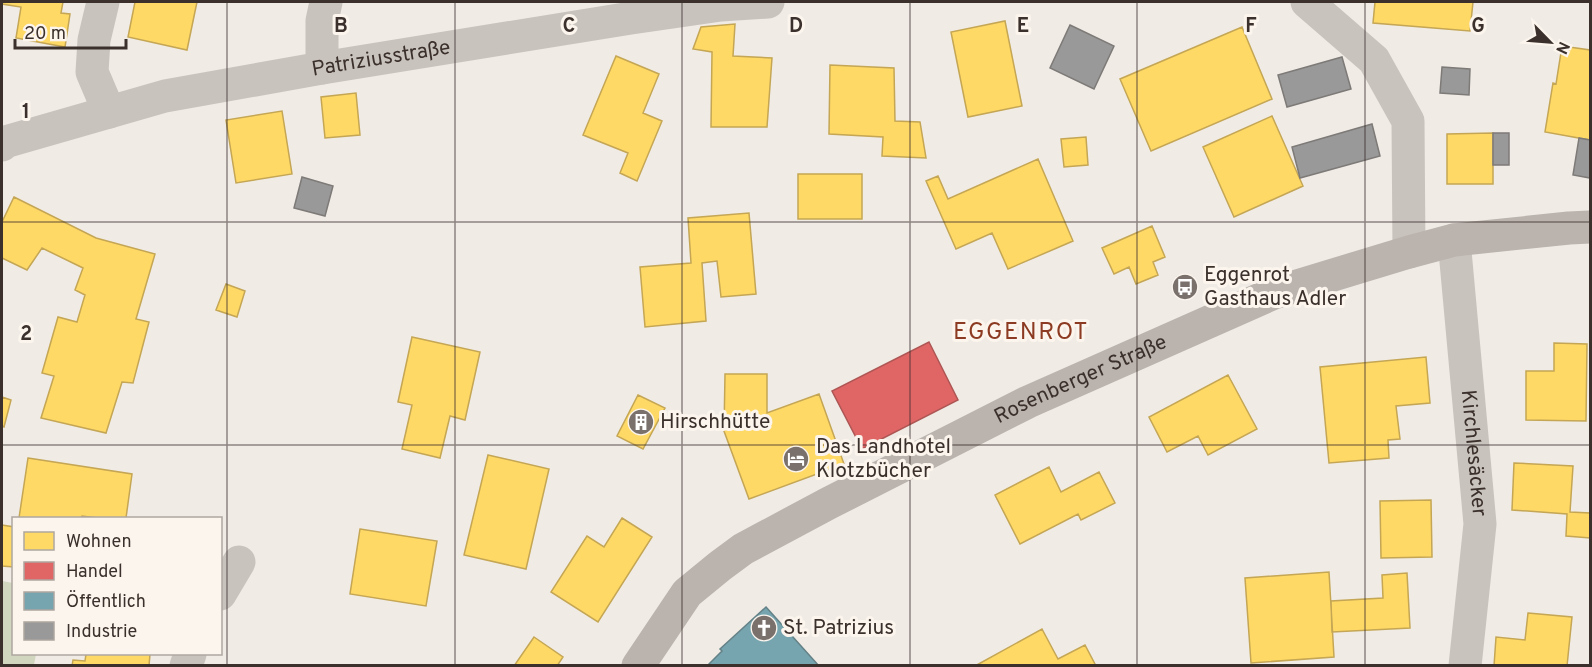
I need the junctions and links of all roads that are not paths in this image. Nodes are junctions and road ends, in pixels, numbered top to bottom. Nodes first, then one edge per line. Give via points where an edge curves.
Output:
1 (103, 2) edge
2 (326, 2) edge
3 (768, 2) edge
4 (1307, 2) edge
5 (322, 68) junction
6 (109, 112) junction
7 (3, 141) edge
8 (1590, 227) edge
9 (1454, 240) junction
10 (1409, 252) junction
11 (239, 562) dead end
12 (222, 591) edge
13 (638, 666) edge
14 (1465, 666) edge

1 - 6 street via 92,72
2 - 5 street
3 - 5 street, Patriziusstraße via 631,18
4 - 10 street via 1374,60 1408,121
5 - 6 street, Patriziusstraße via 165,96
6 - 7 street, Patriziusstraße
8 - 9 main road, Rosenberger Straße
9 - 10 main road, Rosenberger Straße
9 - 14 street, Kirchlesäcker via 1480,524
10 - 13 main road, Rosenberger Straße via 1274,293 1028,402 810,513 743,549 687,593
11 - 12 street

